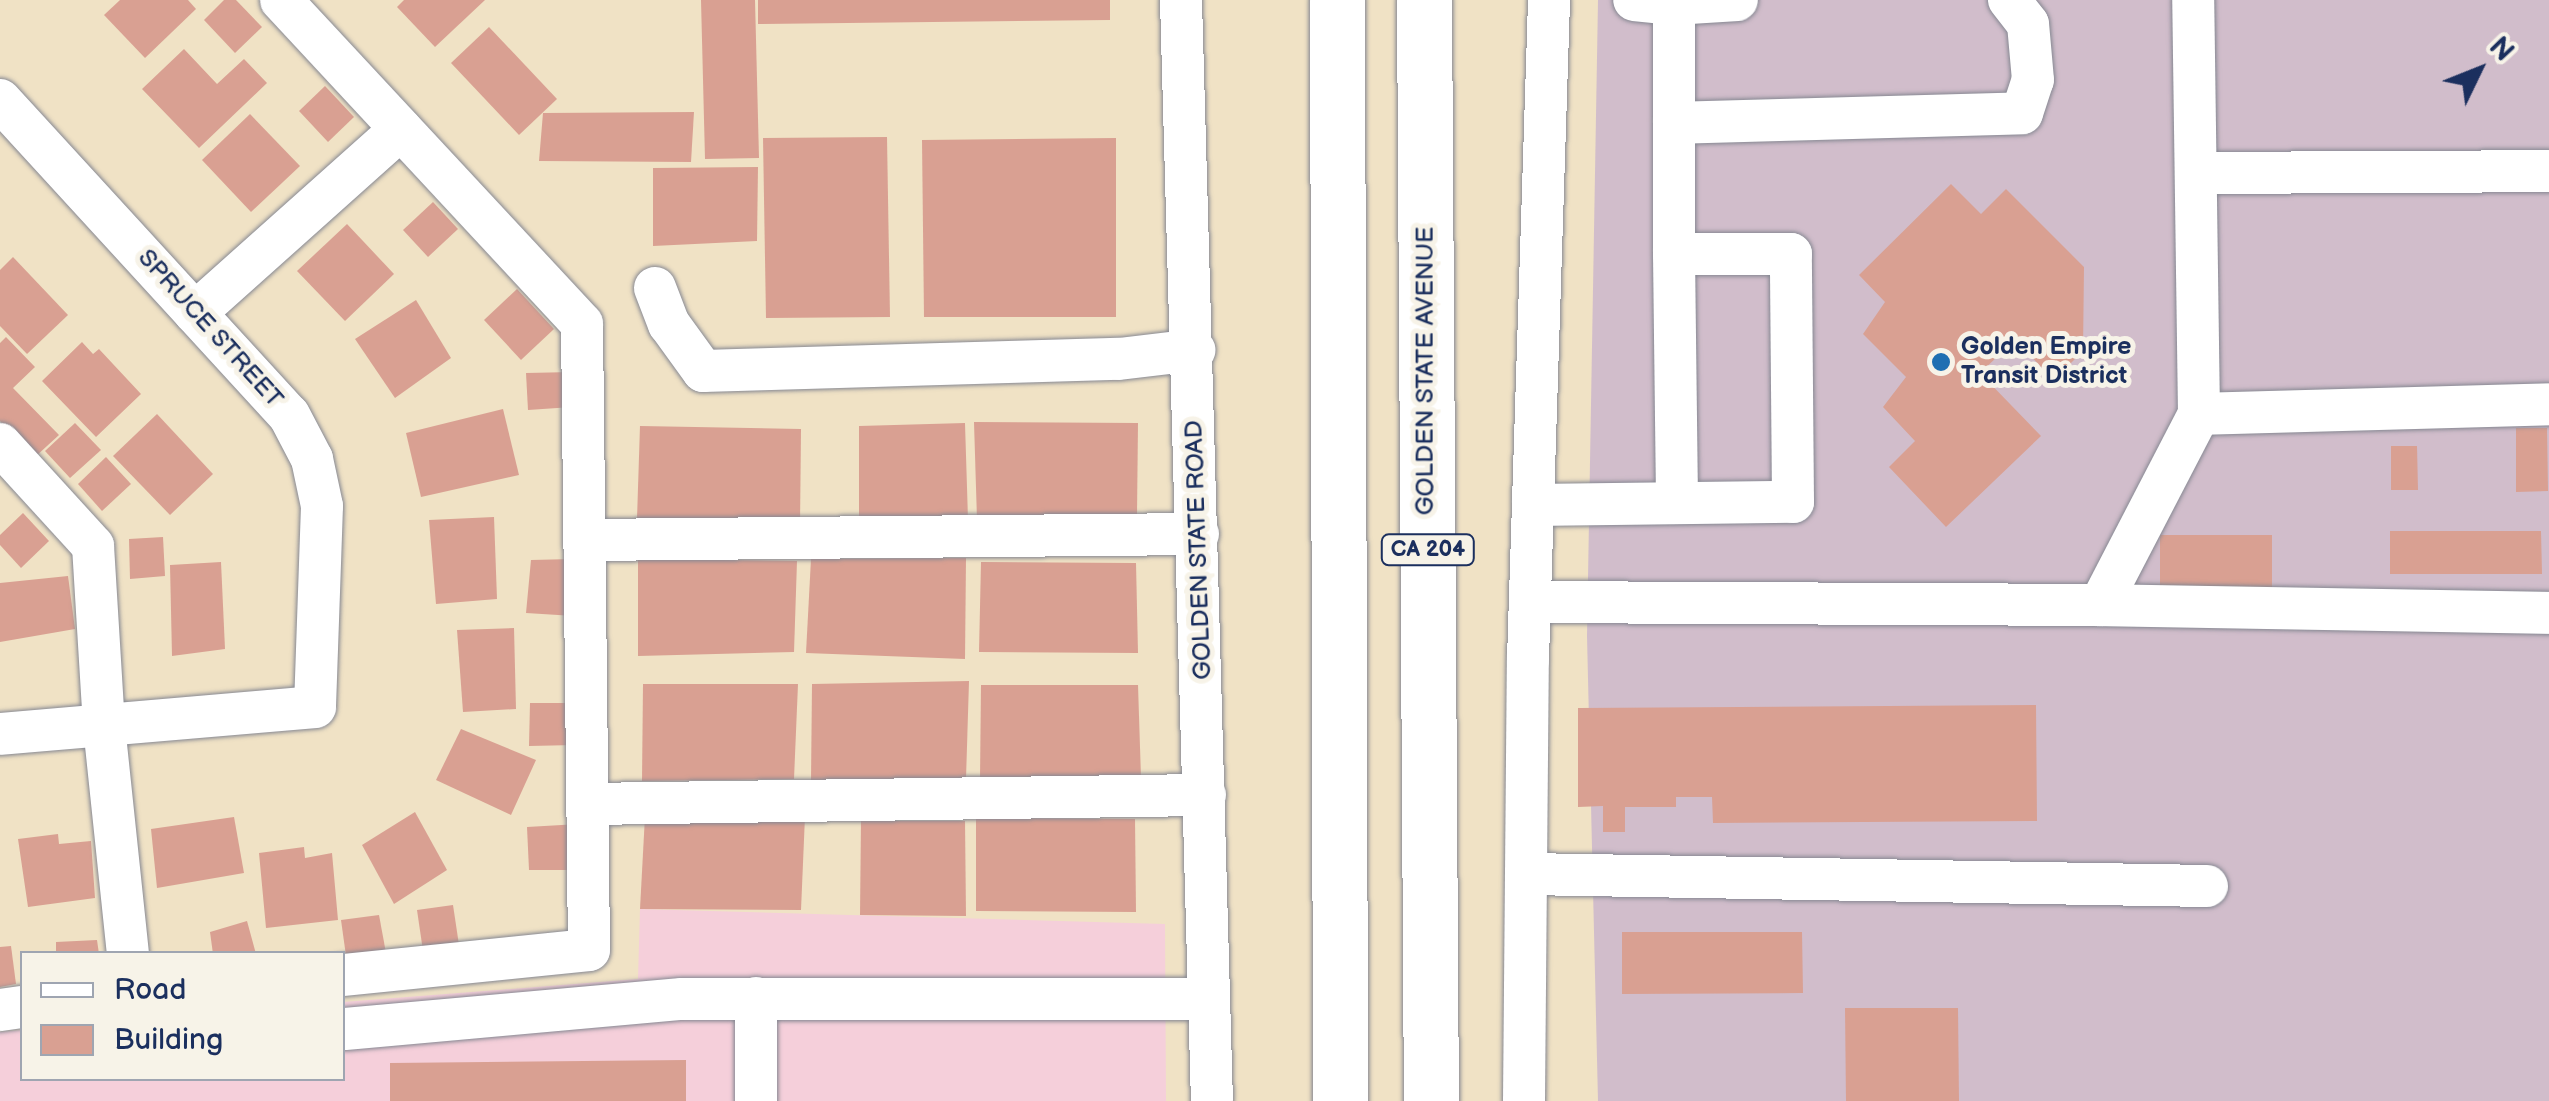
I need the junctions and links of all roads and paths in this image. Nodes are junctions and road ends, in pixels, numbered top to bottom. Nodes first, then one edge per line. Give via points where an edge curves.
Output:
1 (282, 0) edge
2 (1181, 0) edge
3 (1338, 0) edge
4 (1424, 0) edge
5 (1549, 0) edge
6 (1738, 0) edge
7 (2009, 0) edge
8 (2194, 0) edge
9 (1654, 2) edge
10 (0, 100) edge
11 (1674, 123) junction
12 (402, 129) junction
13 (2549, 172) edge
14 (2196, 173) junction
15 (1674, 254) junction
16 (654, 288) dead end
17 (196, 314) junction
18 (1194, 350) junction
19 (2549, 404) edge
20 (2199, 414) junction
21 (0, 444) edge
22 (1676, 503) junction
23 (1533, 505) junction
24 (1198, 534) junction
25 (585, 540) junction
26 (1530, 602) junction
27 (2100, 605) junction
28 (2549, 614) edge
29 (104, 726) junction
30 (0, 734) edge
31 (1205, 794) junction
32 (588, 804) junction
33 (1526, 874) junction
34 (2207, 886) dead end
35 (128, 951) edge
36 (345, 975) edge
37 (756, 998) junction
38 (1209, 999) junction
39 (346, 1029) dead end
40 (756, 1101) edge
41 (1212, 1101) edge
42 (1340, 1101) edge
43 (1431, 1101) edge
44 (1524, 1101) edge

1 - 12 street
2 - 18 street, GOLDEN STATE ROAD
3 - 42 highway
4 - 43 highway, GOLDEN STATE AVENUE / CA 204
5 - 23 street
6 - 9 street
7 - 11 street via 2028,24 2033,80 2022,114
8 - 14 street
9 - 11 street
10 - 17 street, SPRUCE STREET
11 - 15 street
12 - 17 street
12 - 25 street via 582,324
13 - 14 street
14 - 20 street
15 - 22 street
15 - 22 street via 1791,254 1793,502
16 - 18 street via 669,324 703,371 1120,359
17 - 29 street, SPRUCE STREET via 288,416 312,459 322,506 315,707
18 - 24 street, GOLDEN STATE ROAD
19 - 20 street
20 - 27 street
21 - 29 street via 93,546
22 - 23 street
23 - 26 street
24 - 25 street
24 - 31 street, GOLDEN STATE ROAD
25 - 32 street
26 - 27 street
26 - 33 street
27 - 28 street
29 - 30 street, SPRUCE STREET
29 - 35 street
31 - 32 street
31 - 38 street, GOLDEN STATE ROAD
32 - 36 street via 589,950
33 - 34 street
33 - 44 street
37 - 38 street
37 - 39 street
37 - 40 street
38 - 41 street, GOLDEN STATE ROAD

